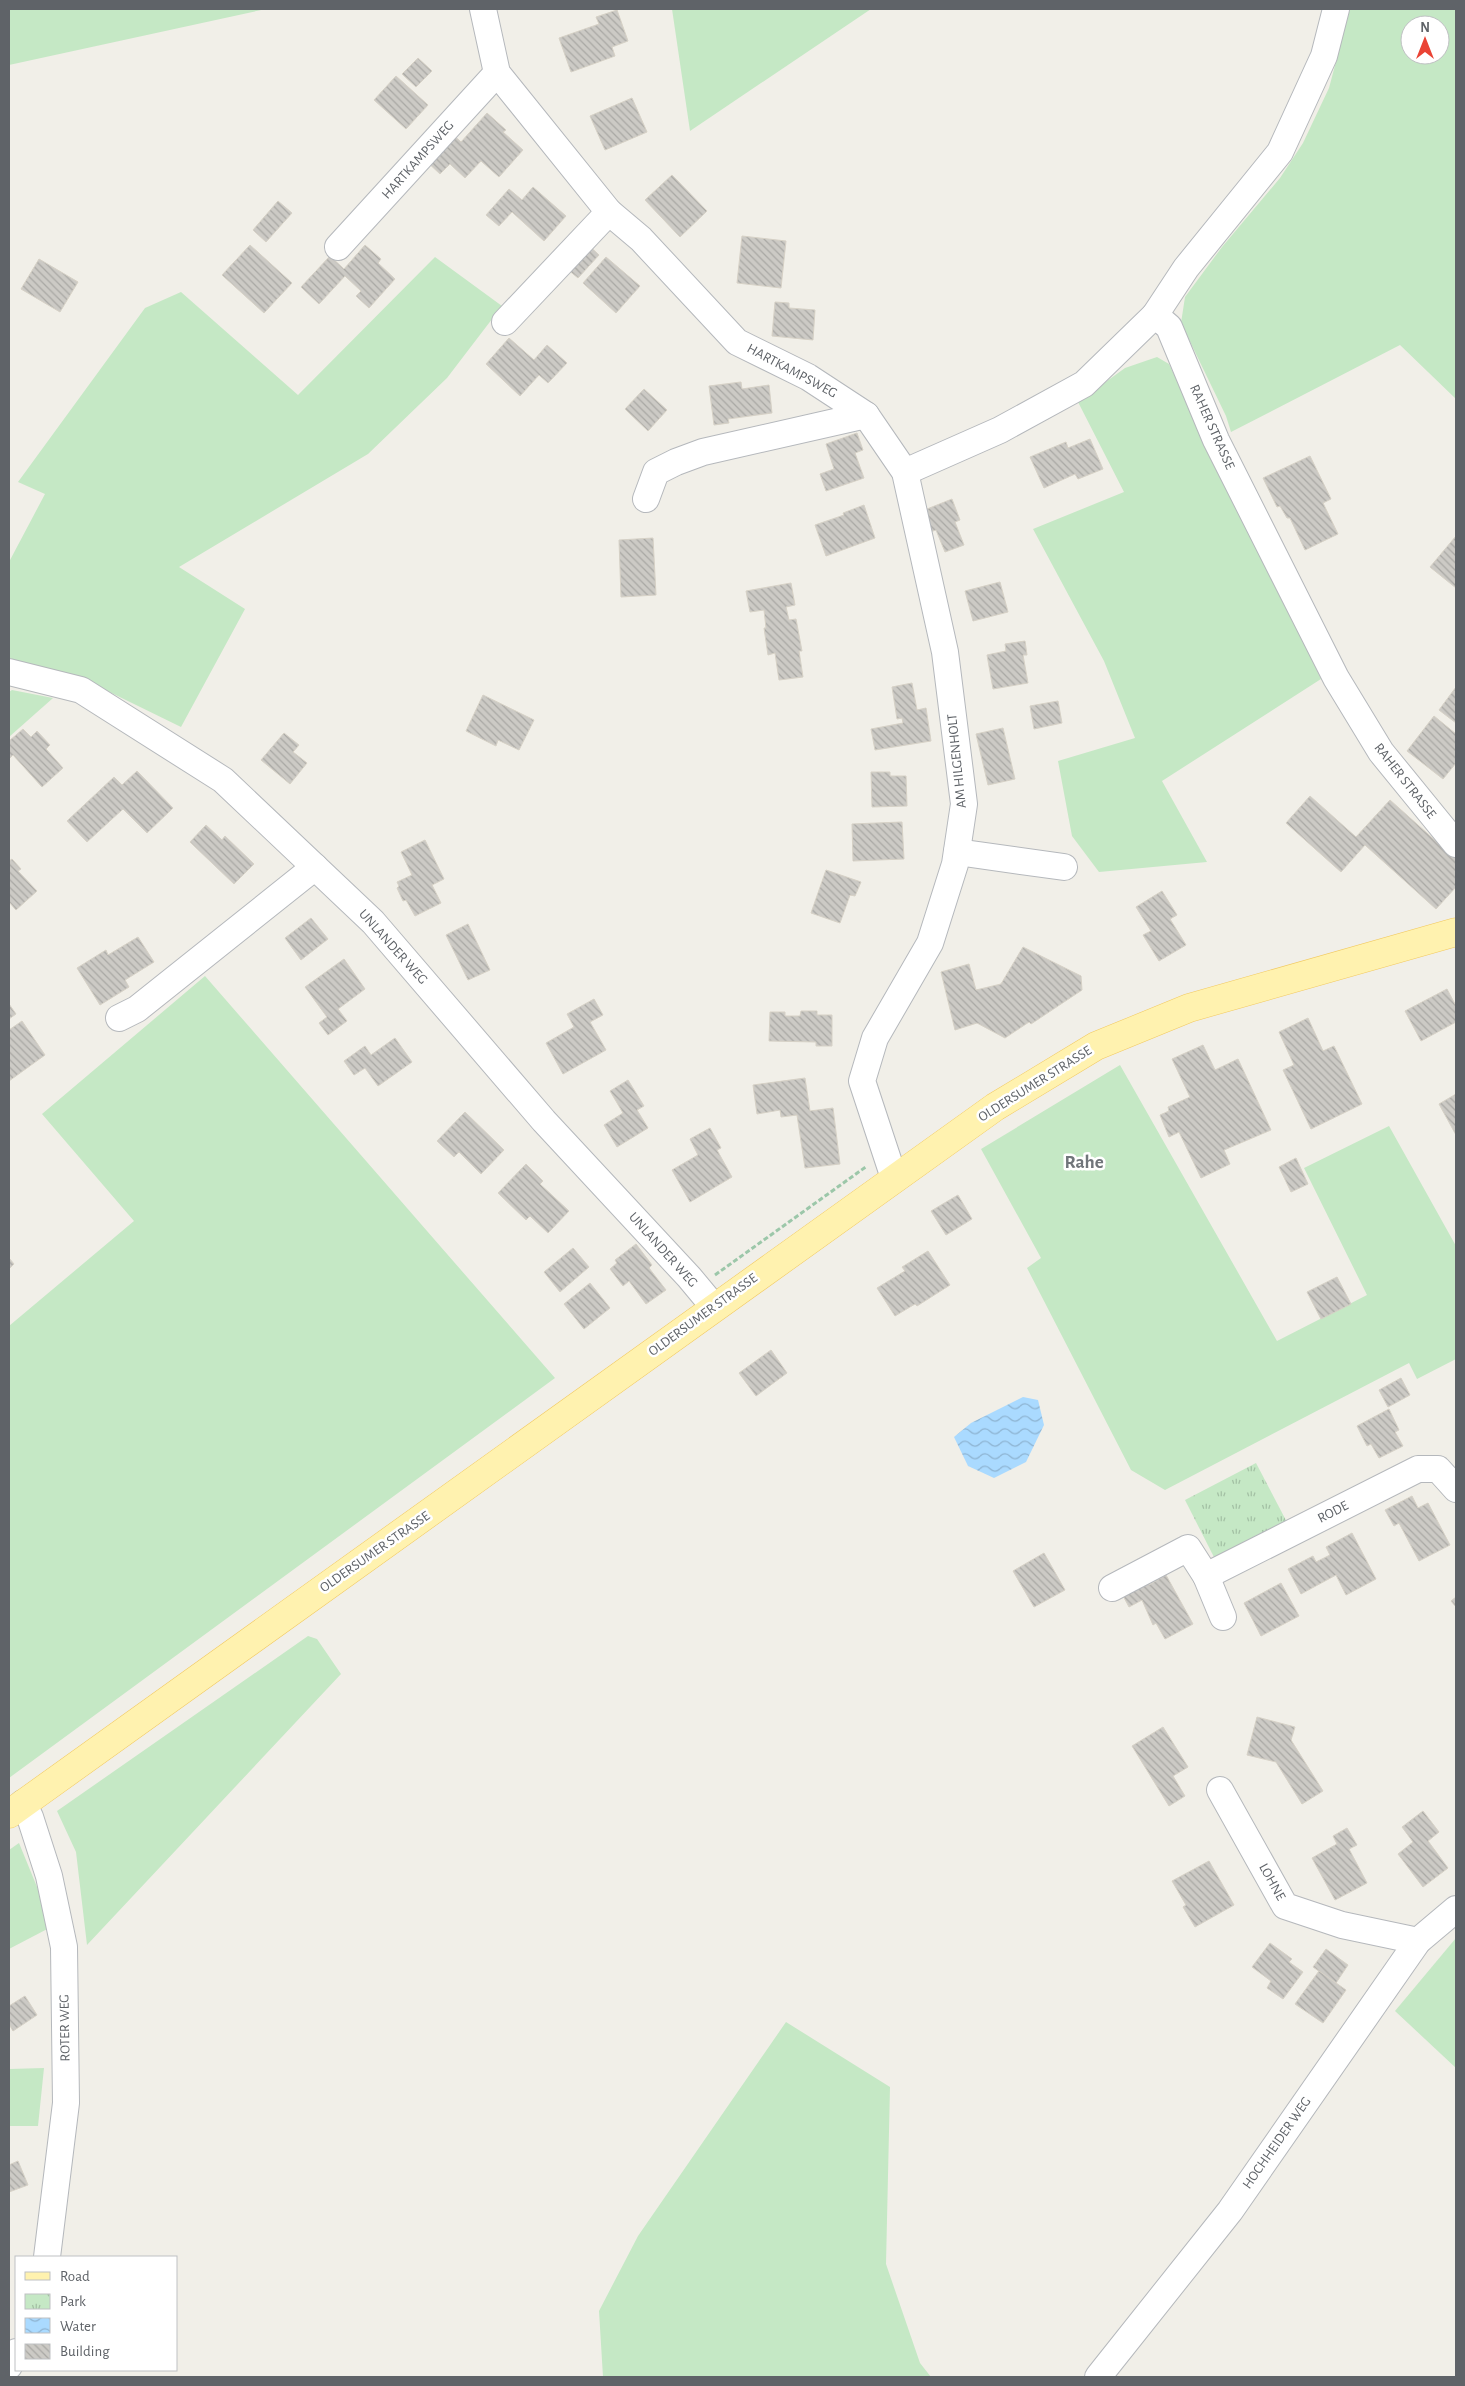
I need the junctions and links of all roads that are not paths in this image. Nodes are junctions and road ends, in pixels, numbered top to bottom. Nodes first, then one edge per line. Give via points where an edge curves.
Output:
1 (483, 9) edge
2 (1336, 9) edge
3 (497, 73) junction
4 (609, 212) junction
5 (338, 247) dead end
6 (1156, 315) junction
7 (505, 322) dead end
8 (866, 416) junction
9 (905, 472) junction
10 (646, 499) dead end
11 (9, 672) edge
12 (1456, 844) edge
13 (957, 852) junction
14 (315, 867) junction
15 (1064, 867) dead end
16 (1454, 938) edge
17 (120, 1018) dead end
18 (894, 1178) junction
19 (706, 1298) junction
20 (1456, 1489) edge
21 (1206, 1576) junction
22 (1112, 1588) dead end
23 (1224, 1617) dead end
24 (1220, 1790) dead end
25 (16, 1808) edge
26 (1456, 1909) edge
27 (1418, 1941) junction
28 (46, 2256) edge
29 (15, 2354) edge
30 (9, 2366) edge
31 (1098, 2377) edge

1 - 3 street, HARTKAMPSWEG
2 - 6 street via 1324,56 1280,152 1186,268
3 - 4 street, HARTKAMPSWEG
3 - 5 street, HARTKAMPSWEG
4 - 7 street
4 - 8 street, HARTKAMPSWEG via 640,239 737,342 808,377
6 - 9 street via 1084,384 1000,430
6 - 12 street, RAHER STRASSE via 1169,327 1216,440 1336,678 1381,752
8 - 9 street, HARTKAMPSWEG
8 - 10 street via 703,452 676,462 656,472
9 - 13 street, AM HILGENHOLT via 945,652 964,804
11 - 14 street, UNLANDER WEG via 81,690 223,780
13 - 15 street
13 - 18 street, AM HILGENHOLT via 930,943 875,1038 862,1081
14 - 17 street via 138,1009
14 - 19 street, UNLANDER WEG via 373,922 544,1121
16 - 18 main road, OLDERSUMER STRASSE via 1188,1008 1096,1046 995,1107
18 - 19 main road, OLDERSUMER STRASSE
19 - 25 main road, OLDERSUMER STRASSE via 494,1468
20 - 21 street, RODE via 1438,1469 1418,1469
21 - 22 street via 1188,1548
21 - 23 street
24 - 27 street, LOHNE via 1285,1906 1342,1925
25 - 28 street, ROTER WEG via 30,1817 64,1947 66,2103
26 - 27 street, HOCHHEIDER WEG
27 - 31 street, HOCHHEIDER WEG via 1230,2212
29 - 30 street

